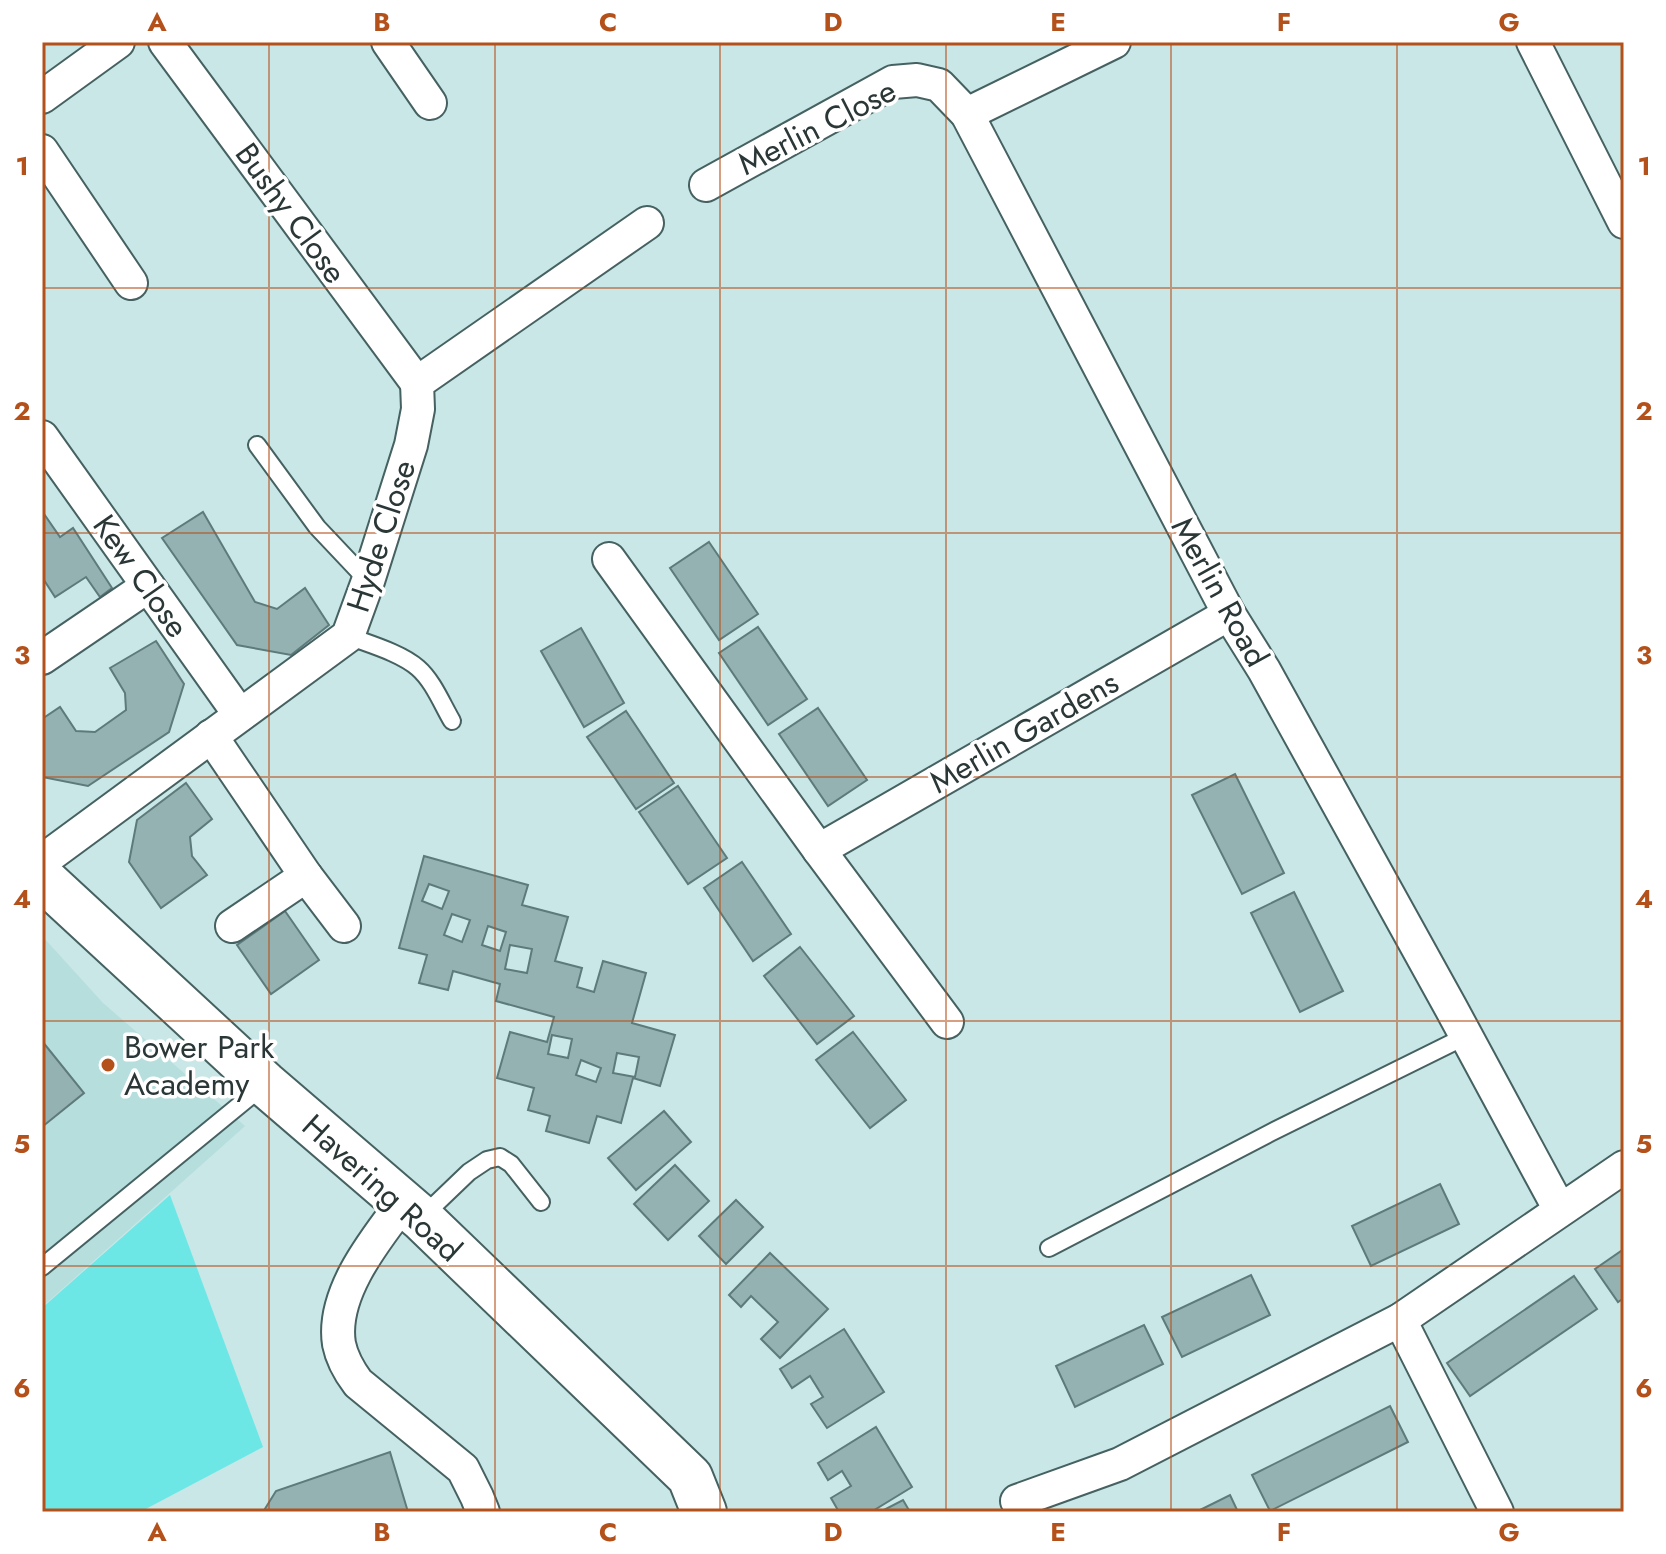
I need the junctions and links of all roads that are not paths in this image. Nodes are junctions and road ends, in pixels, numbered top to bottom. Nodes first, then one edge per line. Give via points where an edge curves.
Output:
1 (118, 42) edge
2 (165, 42) edge
3 (388, 42) edge
4 (1114, 42) edge
5 (1533, 42) edge
6 (45, 88) edge
7 (430, 103) dead end
8 (967, 114) junction
9 (42, 151) edge
10 (706, 185) dead end
11 (1624, 222) edge
12 (647, 223) dead end
13 (131, 283) dead end
14 (417, 383) junction
15 (42, 437) edge
16 (257, 445) dead end
17 (609, 559) dead end
18 (368, 581) junction
19 (148, 586) junction
20 (1229, 614) junction
21 (348, 636) junction
22 (42, 658) edge
23 (240, 715) junction
24 (452, 721) dead end
25 (211, 736) junction
26 (819, 850) junction
27 (42, 861) edge
28 (306, 876) junction
29 (42, 878) edge
30 (232, 926) dead end
31 (344, 926) dead end
32 (947, 1022) dead end
33 (1466, 1036) junction
34 (265, 1084) junction
35 (1624, 1167) edge
36 (541, 1202) dead end
37 (412, 1210) junction
38 (1560, 1210) junction
39 (1049, 1248) dead end
40 (42, 1265) edge
41 (1400, 1320) junction
42 (1017, 1501) dead end
43 (483, 1512) edge
44 (704, 1512) edge
45 (1497, 1512) edge

1 - 6 street
2 - 14 street, Bushy Close
3 - 7 street
4 - 8 street
5 - 11 street
8 - 10 street, Merlin Close via 939,85 893,82
8 - 20 street, Merlin Road
9 - 13 street
12 - 14 street
14 - 18 street, Hyde Close via 411,445
15 - 19 street, Kew Close
16 - 18 lane via 317,527
17 - 26 street
18 - 21 street, Hyde Close
19 - 22 street
19 - 23 street, Kew Close
20 - 26 street, Merlin Gardens
20 - 33 street, Merlin Road
21 - 23 street, Hyde Close
21 - 24 lane via 418,668
23 - 25 street, Hyde Close
25 - 27 street, Hyde Close
25 - 28 street
26 - 32 street
28 - 30 street
28 - 31 street
29 - 34 main road, Havering Road
33 - 38 street, Merlin Road
33 - 39 lane
34 - 37 main road, Havering Road
34 - 40 lane
35 - 38 street
36 - 37 lane via 500,1157 487,1160
37 - 43 street via 369,1249 339,1317 339,1343 358,1383 463,1469
37 - 44 main road, Havering Road via 690,1477
38 - 41 street
41 - 42 street via 1120,1464
41 - 45 street

